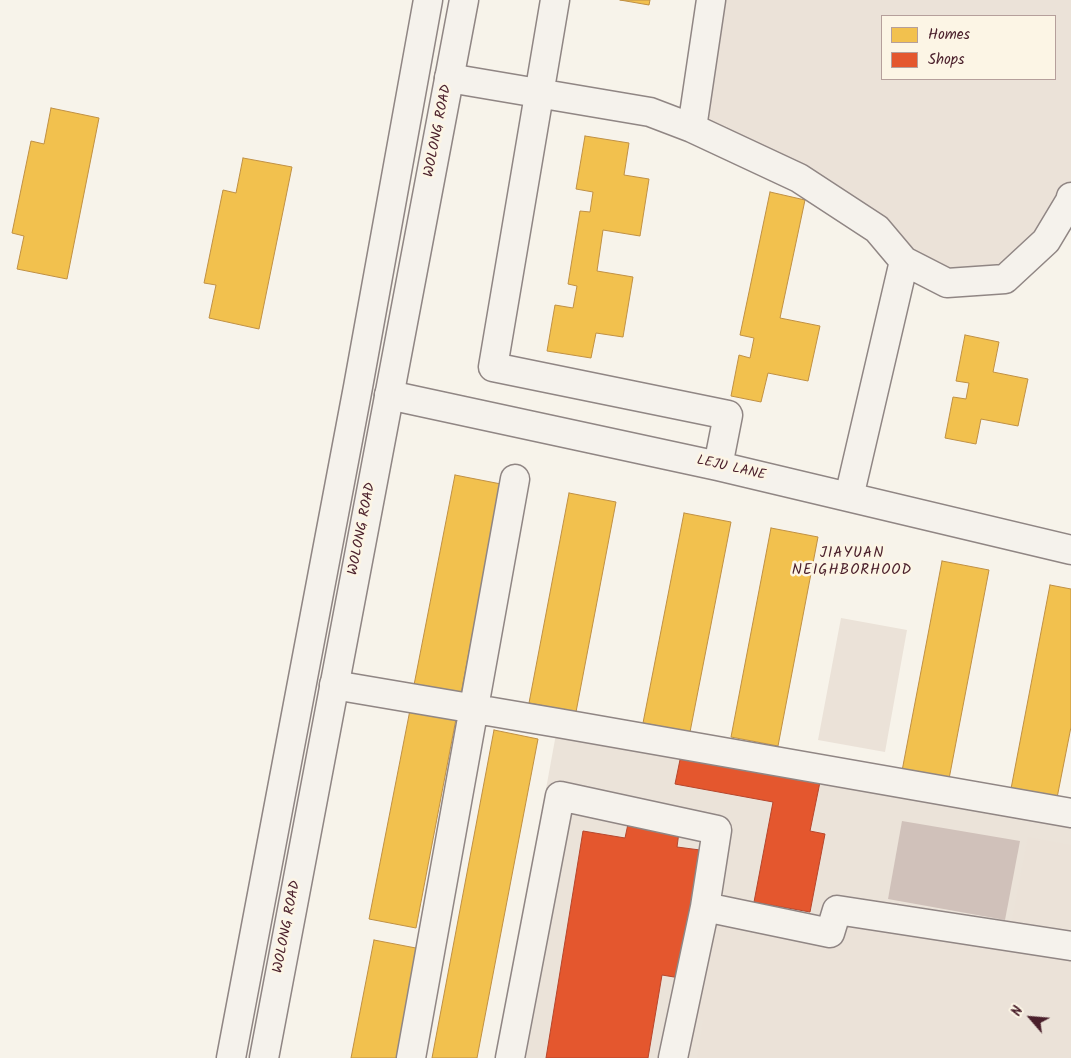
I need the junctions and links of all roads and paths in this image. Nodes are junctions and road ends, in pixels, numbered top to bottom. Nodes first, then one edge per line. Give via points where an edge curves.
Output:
1 (428, 0) edge
2 (464, 0) edge
3 (555, 0) edge
4 (711, 0) edge
5 (449, 78) junction
6 (540, 94) junction
7 (692, 128) junction
8 (1071, 197) edge
9 (904, 261) junction
10 (389, 395) junction
11 (718, 466) junction
12 (515, 479) dead end
13 (849, 497) junction
14 (1071, 550) edge
15 (334, 685) junction
16 (474, 709) junction
17 (1071, 813) edge
18 (705, 907) junction
19 (1071, 946) edge
20 (231, 1058) edge
21 (264, 1058) edge
22 (411, 1058) edge
23 (510, 1058) edge
24 (673, 1058) edge

1 - 20 main road
2 - 5 main road, WOLONG ROAD
3 - 6 main road
4 - 7 main road
5 - 6 main road
5 - 10 main road, WOLONG ROAD
6 - 7 main road via 650,112
6 - 11 main road via 493,367 728,415
7 - 9 main road via 799,178 877,229
8 - 9 main road via 1046,241 1005,279 947,283
9 - 13 main road
10 - 11 main road, LEJU LANE
10 - 15 main road, WOLONG ROAD
11 - 13 main road, LEJU LANE
12 - 16 main road
13 - 14 main road, LEJU LANE
15 - 16 main road
15 - 21 main road, WOLONG ROAD
16 - 17 main road
16 - 22 main road
18 - 19 main road via 830,933 836,910
18 - 23 main road via 717,830 560,796
18 - 24 main road

